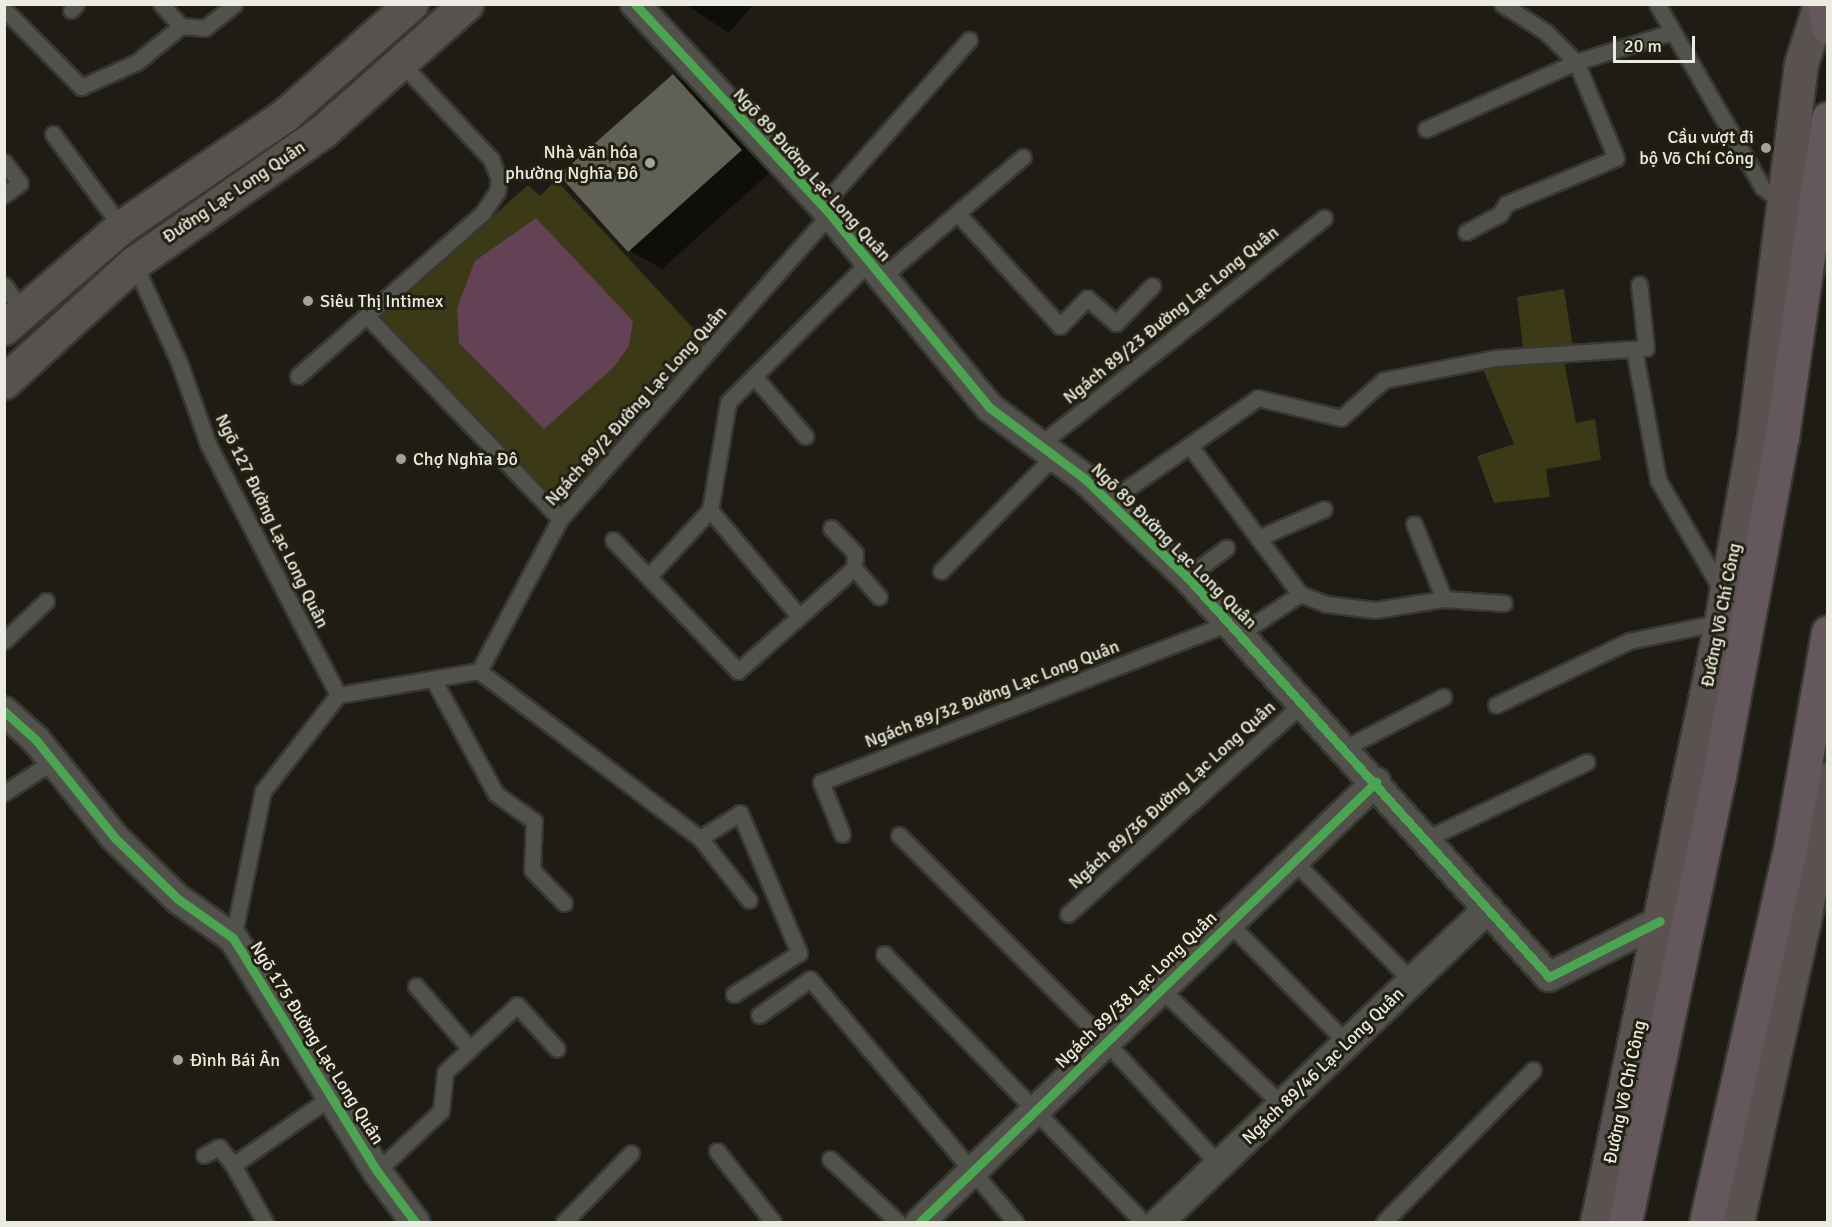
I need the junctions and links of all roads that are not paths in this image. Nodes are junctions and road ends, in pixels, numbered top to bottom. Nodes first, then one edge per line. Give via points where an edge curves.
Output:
1 (161, 4) edge
2 (235, 4) edge
3 (411, 4) edge
4 (466, 4) edge
5 (635, 4) edge
6 (1502, 4) edge
7 (1657, 4) edge
8 (1822, 4) edge
9 (4, 9) edge
10 (181, 26) junction
11 (1827, 27) edge
12 (1672, 32) junction
13 (969, 40) dead end
14 (1575, 62) junction
15 (403, 64) junction
16 (1827, 118) edge
17 (1426, 129) dead end
18 (53, 134) dead end
19 (1023, 157) dead end
20 (4, 162) edge
21 (4, 195) edge
22 (1774, 196) junction
23 (161, 199) junction
24 (826, 210) junction
25 (959, 215) junction
26 (1324, 218) dead end
27 (121, 227) junction
28 (181, 228) junction
29 (1466, 232) dead end
30 (134, 263) junction
31 (875, 270) junction
32 (1639, 284) dead end
33 (4, 285) edge
34 (1152, 285) dead end
35 (367, 316) junction
36 (15, 321) edge
37 (1634, 349) junction
38 (298, 376) dead end
39 (754, 376) junction
40 (4, 382) edge
41 (805, 436) dead end
42 (1190, 446) junction
43 (1048, 449) junction
44 (1109, 501) junction
45 (1324, 509) dead end
46 (710, 510) junction
47 (560, 519) junction
48 (1414, 524) dead end
49 (831, 528) dead end
50 (1258, 538) junction
51 (613, 540) dead end
52 (1226, 548) dead end
53 (854, 568) junction
54 (941, 571) dead end
55 (649, 576) junction
56 (1186, 577) junction
57 (1300, 594) junction
58 (879, 597) dead end
59 (1444, 599) junction
60 (46, 601) dead end
61 (1504, 603) dead end
62 (1723, 609) junction
63 (799, 616) junction
64 (1236, 628) junction
65 (1827, 632) edge
66 (4, 641) edge
67 (479, 671) junction
68 (433, 679) junction
69 (338, 695) junction
70 (1443, 697) dead end
71 (1302, 704) junction
72 (1496, 705) dead end
73 (4, 711) edge
74 (1343, 749) junction
75 (52, 760) junction
76 (1587, 762) dead end
77 (1827, 779) edge
78 (1376, 782) junction
79 (4, 793) edge
80 (842, 834) dead end
81 (899, 835) dead end
82 (700, 838) junction
83 (1426, 839) junction
84 (1294, 861) junction
85 (749, 900) dead end
86 (564, 903) dead end
87 (1488, 909) junction
88 (1068, 914) dead end
89 (1660, 921) junction
90 (1229, 923) junction
91 (233, 938) junction
92 (884, 954) dead end
93 (1412, 981) junction
94 (416, 986) dead end
95 (1161, 989) junction
96 (734, 994) dead end
97 (759, 1015) dead end
98 (1106, 1042) junction
99 (1347, 1043) junction
100 (470, 1049) junction
101 (556, 1049) dead end
102 (1533, 1071) dead end
103 (331, 1097) junction
104 (1282, 1106) junction
105 (1034, 1112) junction
106 (717, 1151) dead end
107 (631, 1152) dead end
108 (204, 1155) dead end
109 (830, 1159) dead end
110 (233, 1165) junction
111 (1219, 1165) junction
112 (377, 1171) junction
113 (970, 1174) junction
114 (265, 1222) edge
115 (415, 1222) edge
116 (564, 1222) edge
117 (773, 1222) edge
118 (898, 1222) edge
119 (920, 1222) edge
120 (1015, 1222) edge
121 (1143, 1222) edge
122 (1159, 1222) edge
123 (1384, 1222) edge
124 (1597, 1222) edge
125 (1625, 1222) edge
126 (1706, 1222) edge
127 (1737, 1222) edge

1 - 10 lane
2 - 10 lane via 205,28
3 - 23 main road, Đường Lạc Long Quân via 285,115
4 - 15 main road, Đường Lạc Long Quân
5 - 24 street, Ngõ 89 Đường Lạc Long Quân
6 - 14 lane via 1546,32
7 - 12 lane
8 - 11 highway, Đường Võ Chí Công
8 - 22 main road, Đường Võ Chí Công via 1801,64
9 - 10 lane via 81,87 136,62
12 - 14 lane
12 - 22 lane
13 - 24 lane, Ngách 89/2 Đường Lạc Long Quân
14 - 17 lane
14 - 29 lane via 1616,158 1506,204 1500,214
15 - 28 main road, Đường Lạc Long Quân via 322,132
15 - 35 lane via 491,159 497,192 482,214
16 - 125 highway, Đường Võ Chí Công via 1782,437 1719,776
18 - 27 lane
19 - 25 lane
20 - 21 lane via 20,183
22 - 62 main road, Đường Võ Chí Công via 1754,436
23 - 27 main road, Đường Lạc Long Quân
23 - 28 main road
24 - 31 street, Ngõ 89 Đường Lạc Long Quân
24 - 47 lane, Ngách 89/2 Đường Lạc Long Quân
25 - 31 lane
25 - 34 lane via 1060,326 1087,298 1116,323
26 - 43 lane, Ngách 89/23 Đường Lạc Long Quân
27 - 36 main road, Đường Lạc Long Quân
28 - 30 main road, Đường Lạc Long Quân
30 - 40 main road, Đường Lạc Long Quân
30 - 69 lane, Ngõ 127 Đường Lạc Long Quân via 179,362 208,444
31 - 39 lane
31 - 43 street, Ngõ 89 Đường Lạc Long Quân via 989,407
32 - 37 lane via 1646,348
33 - 36 lane
35 - 38 lane
35 - 47 lane
37 - 42 lane via 1495,358 1384,380 1341,418 1258,398
37 - 62 lane via 1658,480
39 - 41 lane
39 - 46 lane via 728,402
42 - 44 lane
42 - 50 lane
43 - 44 street, Ngõ 89 Đường Lạc Long Quân
43 - 54 lane, Ngách 89/23 Đường Lạc Long Quân
44 - 56 street, Ngõ 89 Đường Lạc Long Quân
45 - 50 lane
46 - 55 lane
46 - 63 lane
47 - 67 lane, Ngách 89/2 Đường Lạc Long Quân
48 - 59 lane
49 - 53 lane via 855,553
50 - 57 lane
51 - 55 lane
52 - 56 lane
53 - 58 lane
53 - 63 lane
55 - 63 lane via 738,671
56 - 64 street, Ngõ 89 Đường Lạc Long Quân
57 - 59 lane via 1326,604 1376,610
57 - 64 lane
59 - 61 lane
60 - 66 lane
62 - 72 lane via 1629,641
62 - 89 main road, Đường Võ Chí Công
64 - 71 street, Ngõ 89 Đường Lạc Long Quân
64 - 80 lane, Ngách 89/32 Đường Lạc Long Quân via 821,782
65 - 126 highway via 1791,844
67 - 68 lane
67 - 82 lane
68 - 69 lane
68 - 86 lane via 496,794 534,821 532,870
69 - 91 lane via 263,791
70 - 74 lane
71 - 74 street, Ngõ 89 Đường Lạc Long Quân
71 - 88 lane, Ngách 89/36 Đường Lạc Long Quân
73 - 75 street, Ngõ 175 Đường Lạc Long Quân
74 - 78 street, Ngõ 89 Đường Lạc Long Quân
75 - 79 lane
75 - 91 street, Ngõ 175 Đường Lạc Long Quân via 116,838 178,899
76 - 83 lane
77 - 127 main road via 1804,921
78 - 83 street, Ngõ 89 Đường Lạc Long Quân
78 - 84 street, Ngách 89/38 Lạc Long Quân
81 - 98 lane
82 - 85 lane
82 - 96 lane via 740,813 799,952
83 - 87 street, Ngõ 89 Đường Lạc Long Quân
84 - 90 street, Ngách 89/38 Lạc Long Quân
84 - 93 lane
87 - 89 street, Ngõ 89 Đường Lạc Long Quân via 1549,976
87 - 93 street, Ngách 89/46 Lạc Long Quân
89 - 124 main road, Đường Võ Chí Công
90 - 95 street, Ngách 89/38 Lạc Long Quân
90 - 99 lane
91 - 103 street, Ngõ 175 Đường Lạc Long Quân
92 - 105 lane
93 - 99 street, Ngách 89/46 Lạc Long Quân
94 - 100 lane
95 - 98 street, Ngách 89/38 Lạc Long Quân
95 - 104 lane
97 - 113 lane via 810,978
98 - 105 street, Ngách 89/38 Lạc Long Quân
98 - 111 lane
99 - 104 street, Ngách 89/46 Lạc Long Quân
100 - 101 lane via 517,1005
100 - 112 lane via 446,1072 441,1111
102 - 123 lane
103 - 110 lane
103 - 112 street, Ngõ 175 Đường Lạc Long Quân
104 - 111 street, Ngách 89/46 Lạc Long Quân
105 - 113 street, Ngách 89/38 Lạc Long Quân
105 - 121 lane
106 - 117 lane
107 - 116 lane
108 - 110 lane via 219,1147
109 - 118 lane
110 - 114 lane
111 - 122 street, Ngách 89/46 Lạc Long Quân
112 - 115 street, Ngõ 175 Đường Lạc Long Quân
113 - 119 street, Ngách 89/38 Lạc Long Quân
113 - 120 lane

